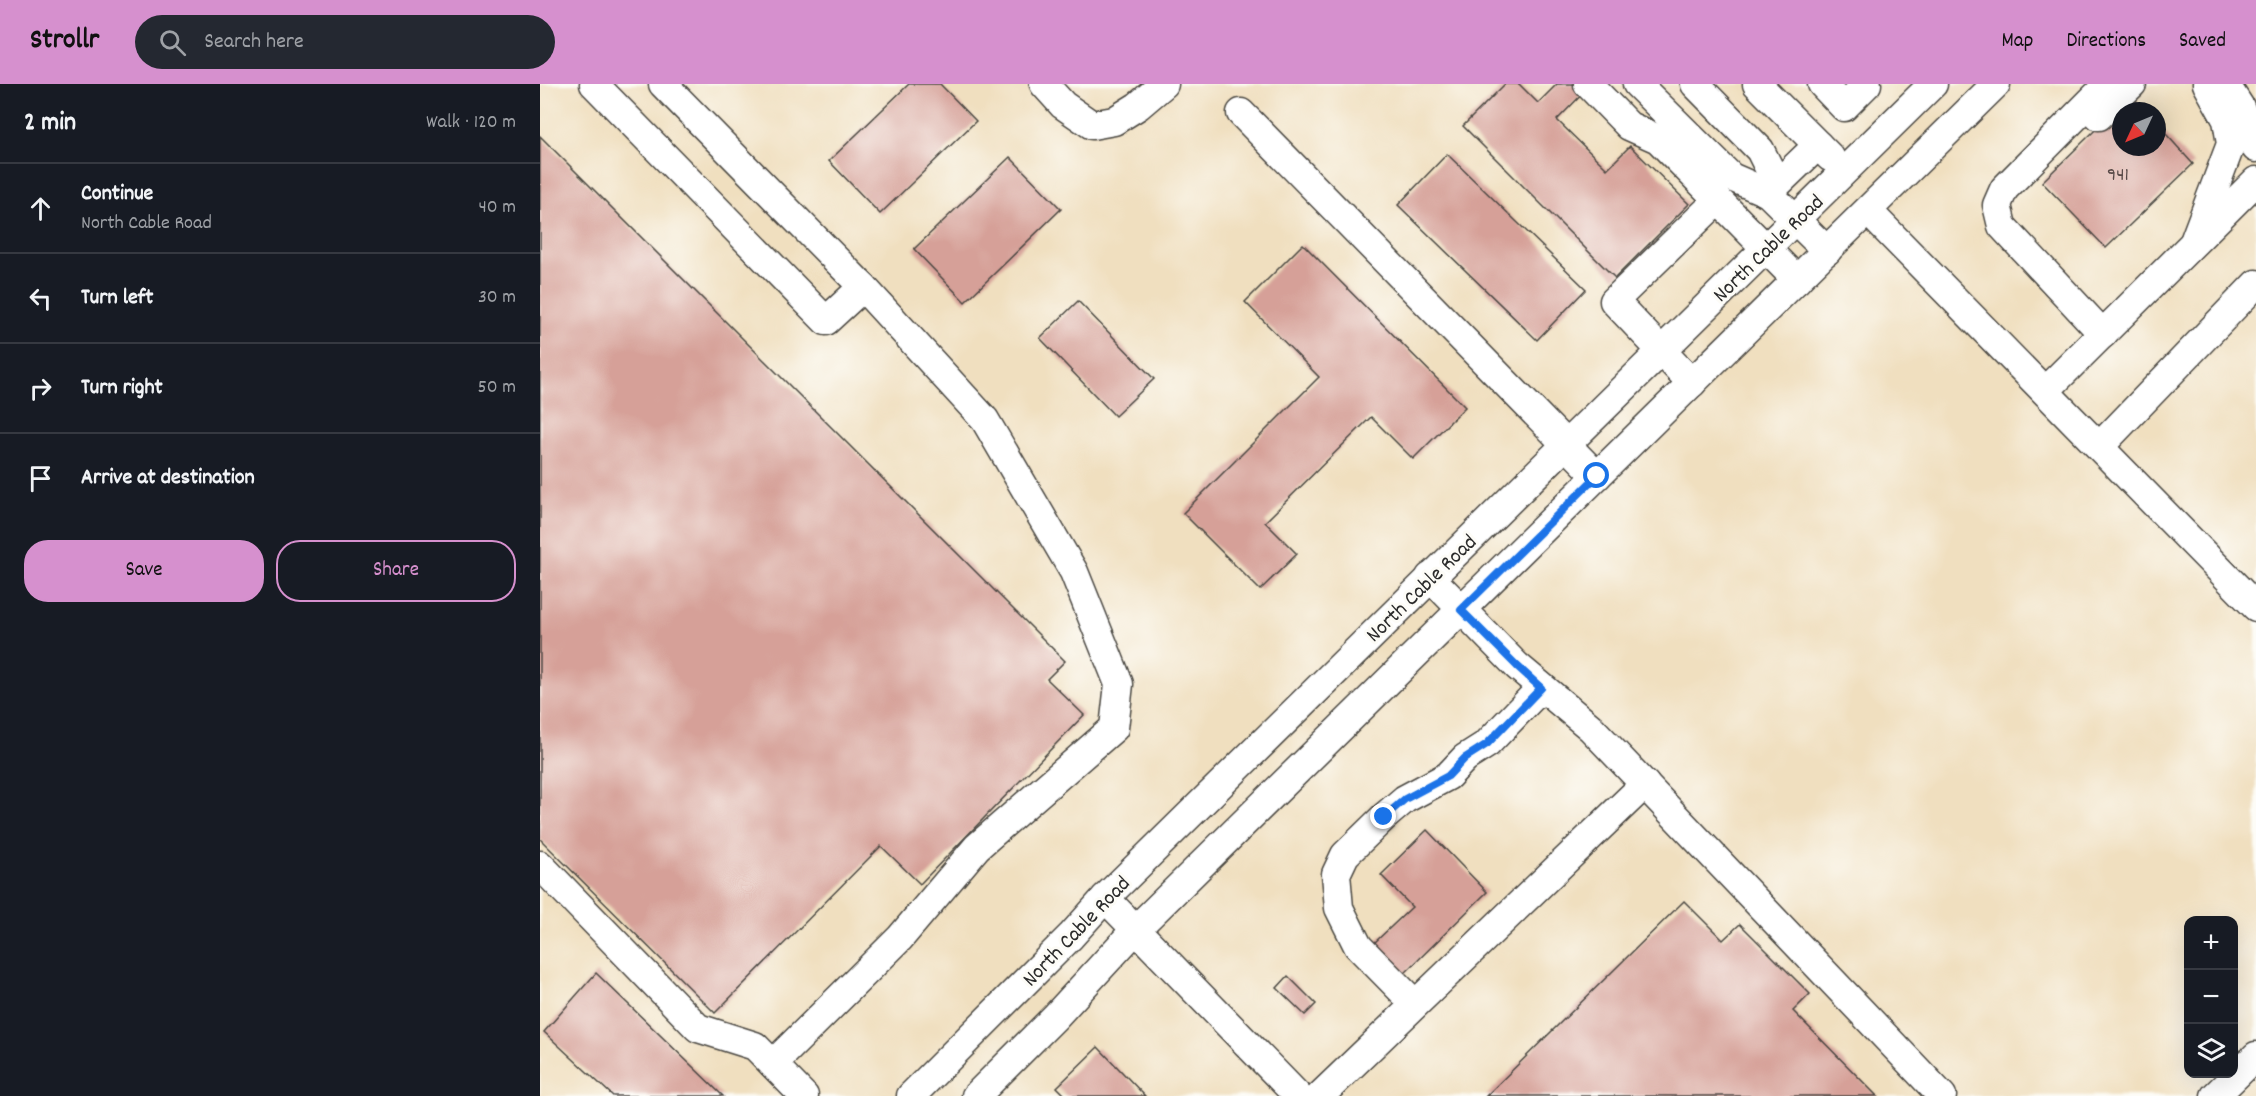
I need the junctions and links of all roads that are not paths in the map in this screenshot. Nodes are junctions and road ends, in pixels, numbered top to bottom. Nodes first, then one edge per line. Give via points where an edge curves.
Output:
1 (594, 84) edge
2 (663, 84) edge
3 (1044, 84) edge
4 (1164, 84) edge
5 (1588, 84) edge
6 (1637, 84) edge
7 (1695, 84) edge
8 (1757, 84) edge
9 (1822, 84) edge
10 (1867, 84) edge
11 (1933, 84) edge
12 (1996, 84) edge
13 (2108, 84) edge
14 (2132, 84) edge
15 (2207, 84) edge
16 (2226, 84) edge
17 (1241, 113) dead end
18 (1818, 145) junction
19 (2256, 148) edge
20 (1844, 172) junction
21 (2256, 181) edge
22 (1772, 188) junction
23 (1718, 200) junction
24 (1868, 211) junction
25 (1999, 215) junction
26 (1795, 219) junction
27 (2192, 246) junction
28 (1765, 249) junction
29 (1827, 251) junction
30 (1797, 280) junction
31 (2256, 284) edge
32 (863, 287) junction
33 (2103, 334) junction
34 (1661, 351) junction
35 (1692, 383) junction
36 (2046, 390) junction
37 (1566, 444) junction
38 (2100, 446) junction
39 (1597, 476) junction
40 (1430, 577) junction
41 (2256, 607) edge
42 (1461, 610) junction
43 (1541, 688) junction
44 (1645, 784) junction
45 (540, 865) edge
46 (1105, 898) junction
47 (1136, 929) junction
48 (1415, 1004) junction
49 (2256, 1056) edge
50 (772, 1064) junction
51 (943, 1066) junction
52 (804, 1096) edge
53 (911, 1096) edge
54 (970, 1096) edge
55 (976, 1096) edge
56 (1298, 1096) edge
57 (1320, 1096) edge
58 (1942, 1096) edge
59 (2215, 1096) edge

1 - 32 street via 826,321
2 - 32 street
3 - 4 street via 1063,105 1092,125 1114,122
5 - 23 street via 1629,126 1658,139
6 - 22 street via 1731,177
7 - 22 street via 1760,150
8 - 18 street
9 - 10 street via 1844,107
11 - 20 street, North Cable Road
12 - 24 street, North Cable Road
13 - 25 street via 2004,189 1997,205
14 - 25 street
15 - 27 street via 2227,120 2231,144
16 - 19 street
17 - 37 street
18 - 20 street
18 - 22 street
20 - 26 street, North Cable Road
21 - 27 street
22 - 26 street
23 - 28 street
23 - 34 street via 1614,301
24 - 29 street, North Cable Road
24 - 36 street
25 - 33 street via 2002,226
26 - 28 street, North Cable Road
26 - 29 street
27 - 33 street
28 - 30 street
28 - 34 street, North Cable Road
29 - 30 street, North Cable Road
30 - 35 street, North Cable Road
31 - 38 street
32 - 50 street via 985,420 1074,572 1119,684 1113,728 977,847 900,938
33 - 36 street
34 - 35 street
34 - 37 street, North Cable Road
35 - 39 street, North Cable Road
36 - 38 street
37 - 39 street
37 - 40 street, North Cable Road
38 - 41 street
39 - 42 street, North Cable Road
40 - 42 street
40 - 46 street, North Cable Road
42 - 43 street
42 - 47 street, North Cable Road
43 - 44 street via 1591,728
43 - 48 street via 1487,744 1465,758 1448,776 1405,799 1384,817 1345,855 1336,874 1339,908 1358,946
44 - 48 street
44 - 58 street
45 - 50 street via 698,1028 754,1046
46 - 47 street
46 - 51 street, North Cable Road
47 - 55 street, North Cable Road via 1056,1017
47 - 56 street
48 - 57 street
49 - 59 street
50 - 52 street
51 - 53 street, North Cable Road
51 - 54 street

